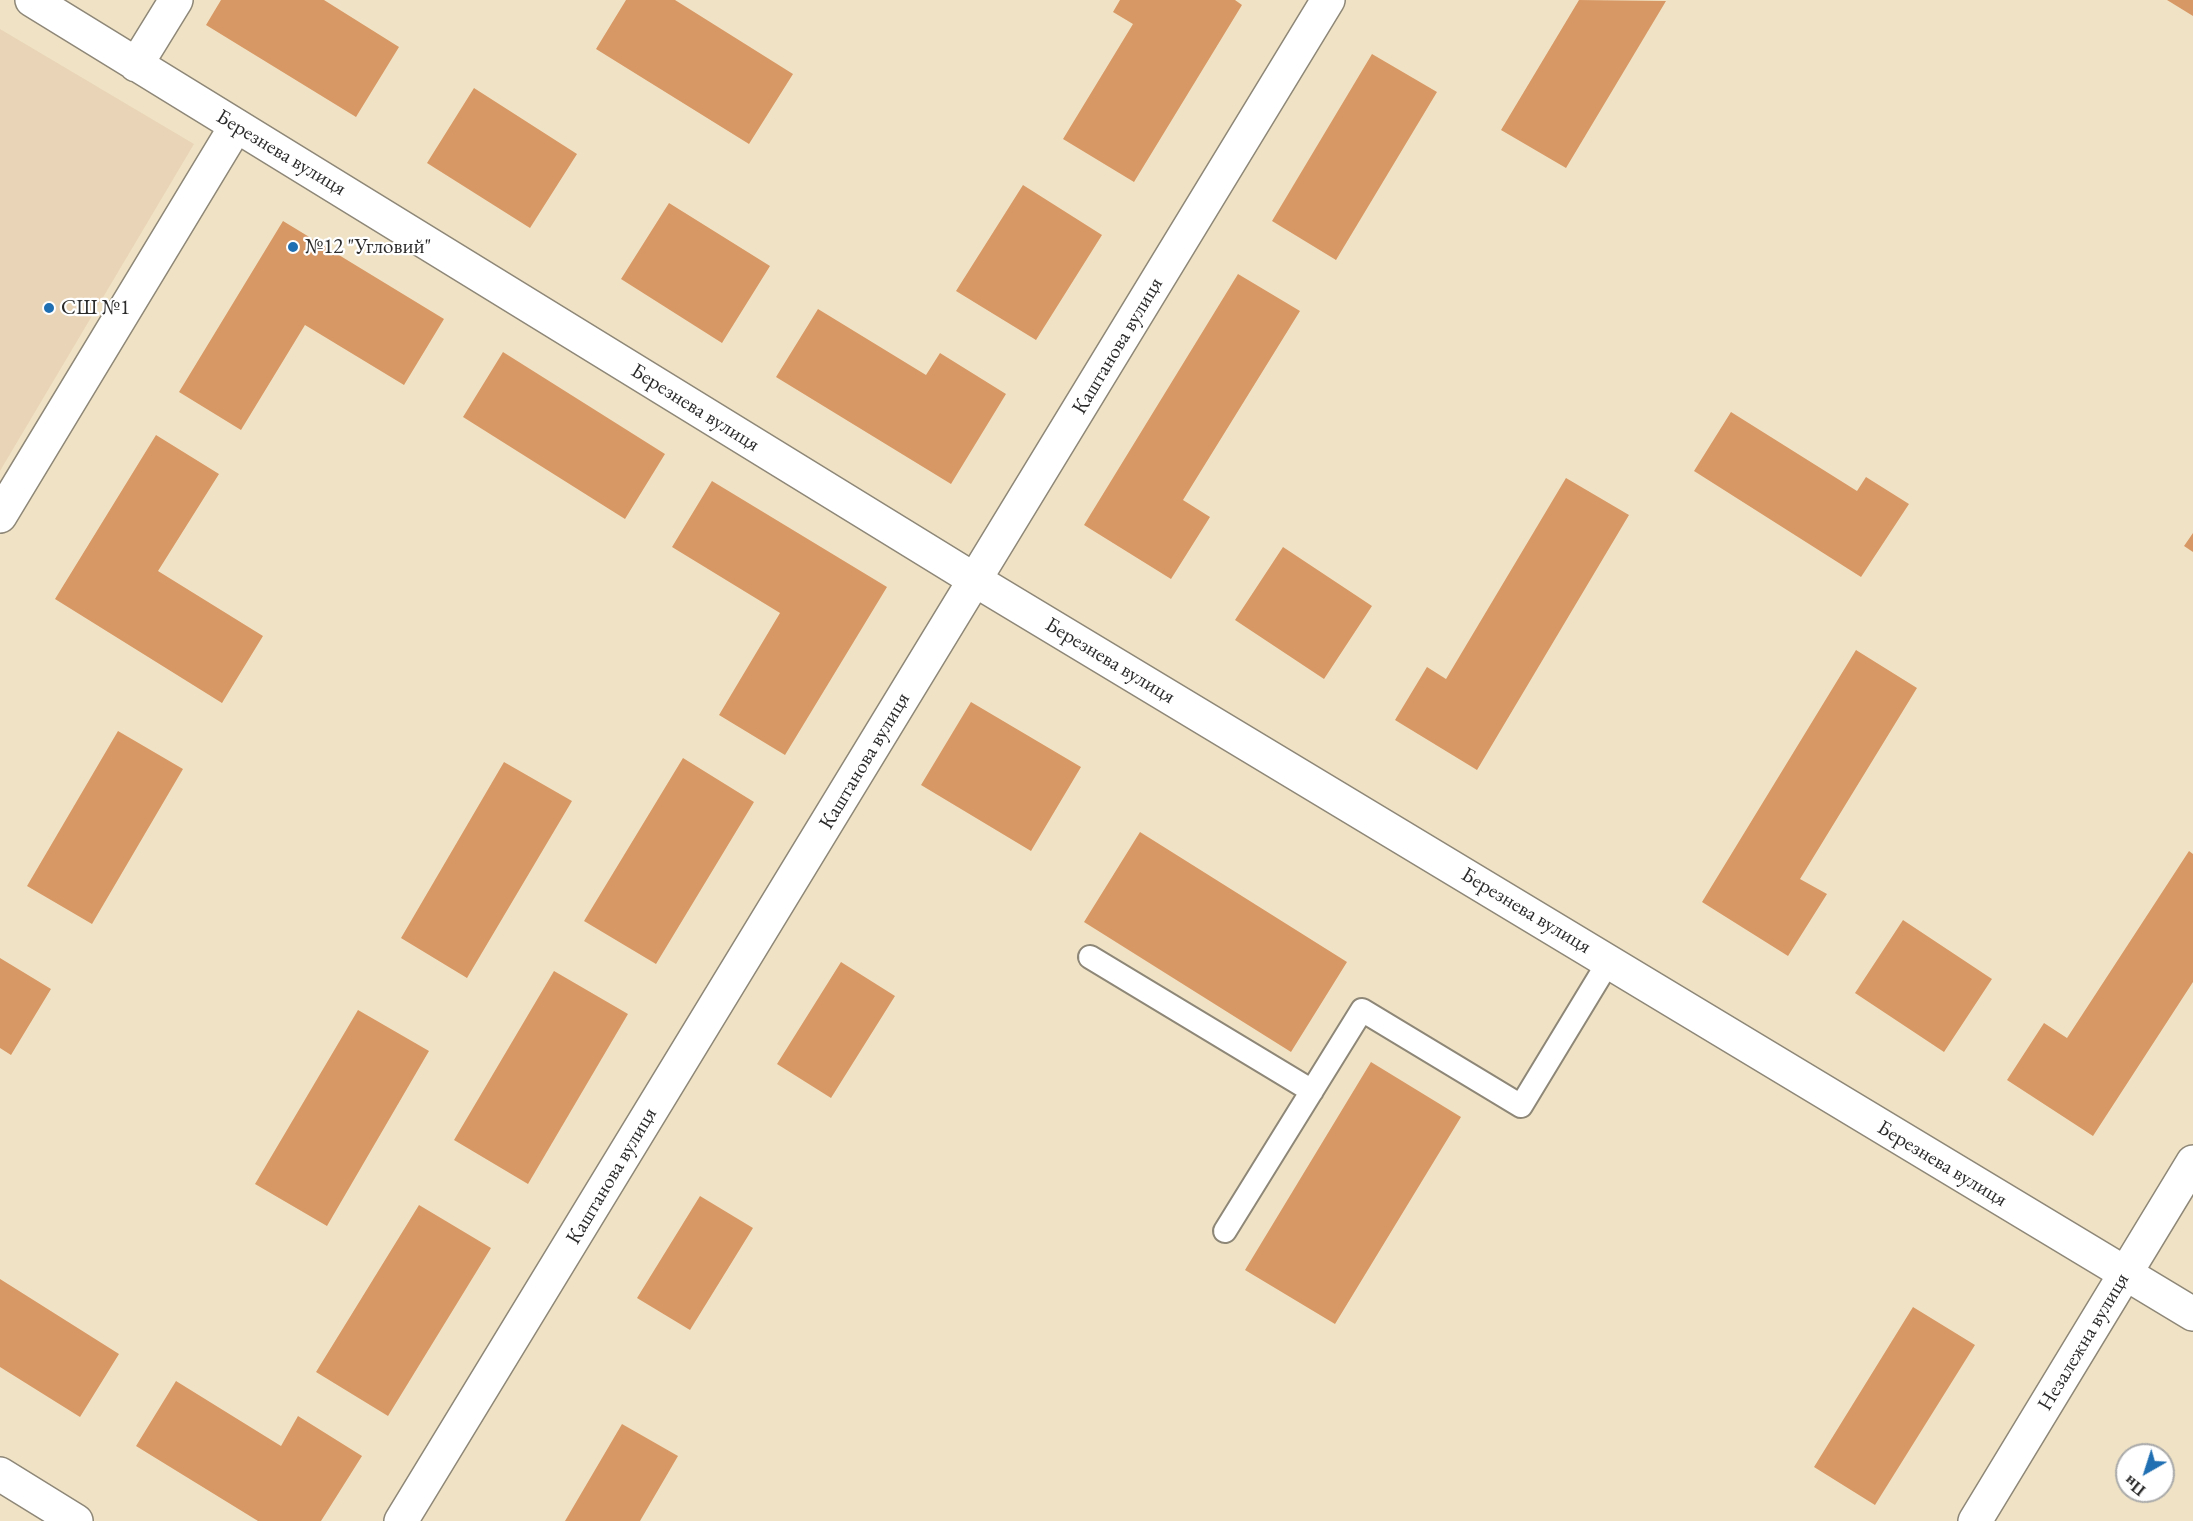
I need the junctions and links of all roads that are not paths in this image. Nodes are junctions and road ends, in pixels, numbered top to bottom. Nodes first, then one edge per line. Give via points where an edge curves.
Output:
1 (32, 0) edge
2 (176, 0) edge
3 (1328, 0) edge
4 (136, 65) junction
5 (236, 126) junction
6 (0, 516) edge
7 (975, 580) junction
8 (1090, 957) dead end
9 (1609, 961) junction
10 (1311, 1091) junction
11 (2193, 1162) edge
12 (1225, 1231) dead end
13 (2125, 1275) junction
14 (2193, 1314) edge
15 (0, 1474) edge
16 (76, 1521) edge
17 (401, 1521) edge
18 (1975, 1521) edge

1 - 4 street, Березнева вулиця
2 - 4 street
3 - 7 street, Каштанова вулиця
4 - 5 street, Березнева вулиця
5 - 6 street
5 - 7 street, Березнева вулиця
7 - 9 street, Березнева вулиця
7 - 17 street, Каштанова вулиця
8 - 10 lane
9 - 10 lane via 1521,1106 1362,1010
9 - 13 street, Березнева вулиця
10 - 12 lane
11 - 13 street, Незалежна вулиця
13 - 14 street, Березнева вулиця
13 - 18 street, Незалежна вулиця
15 - 16 street

